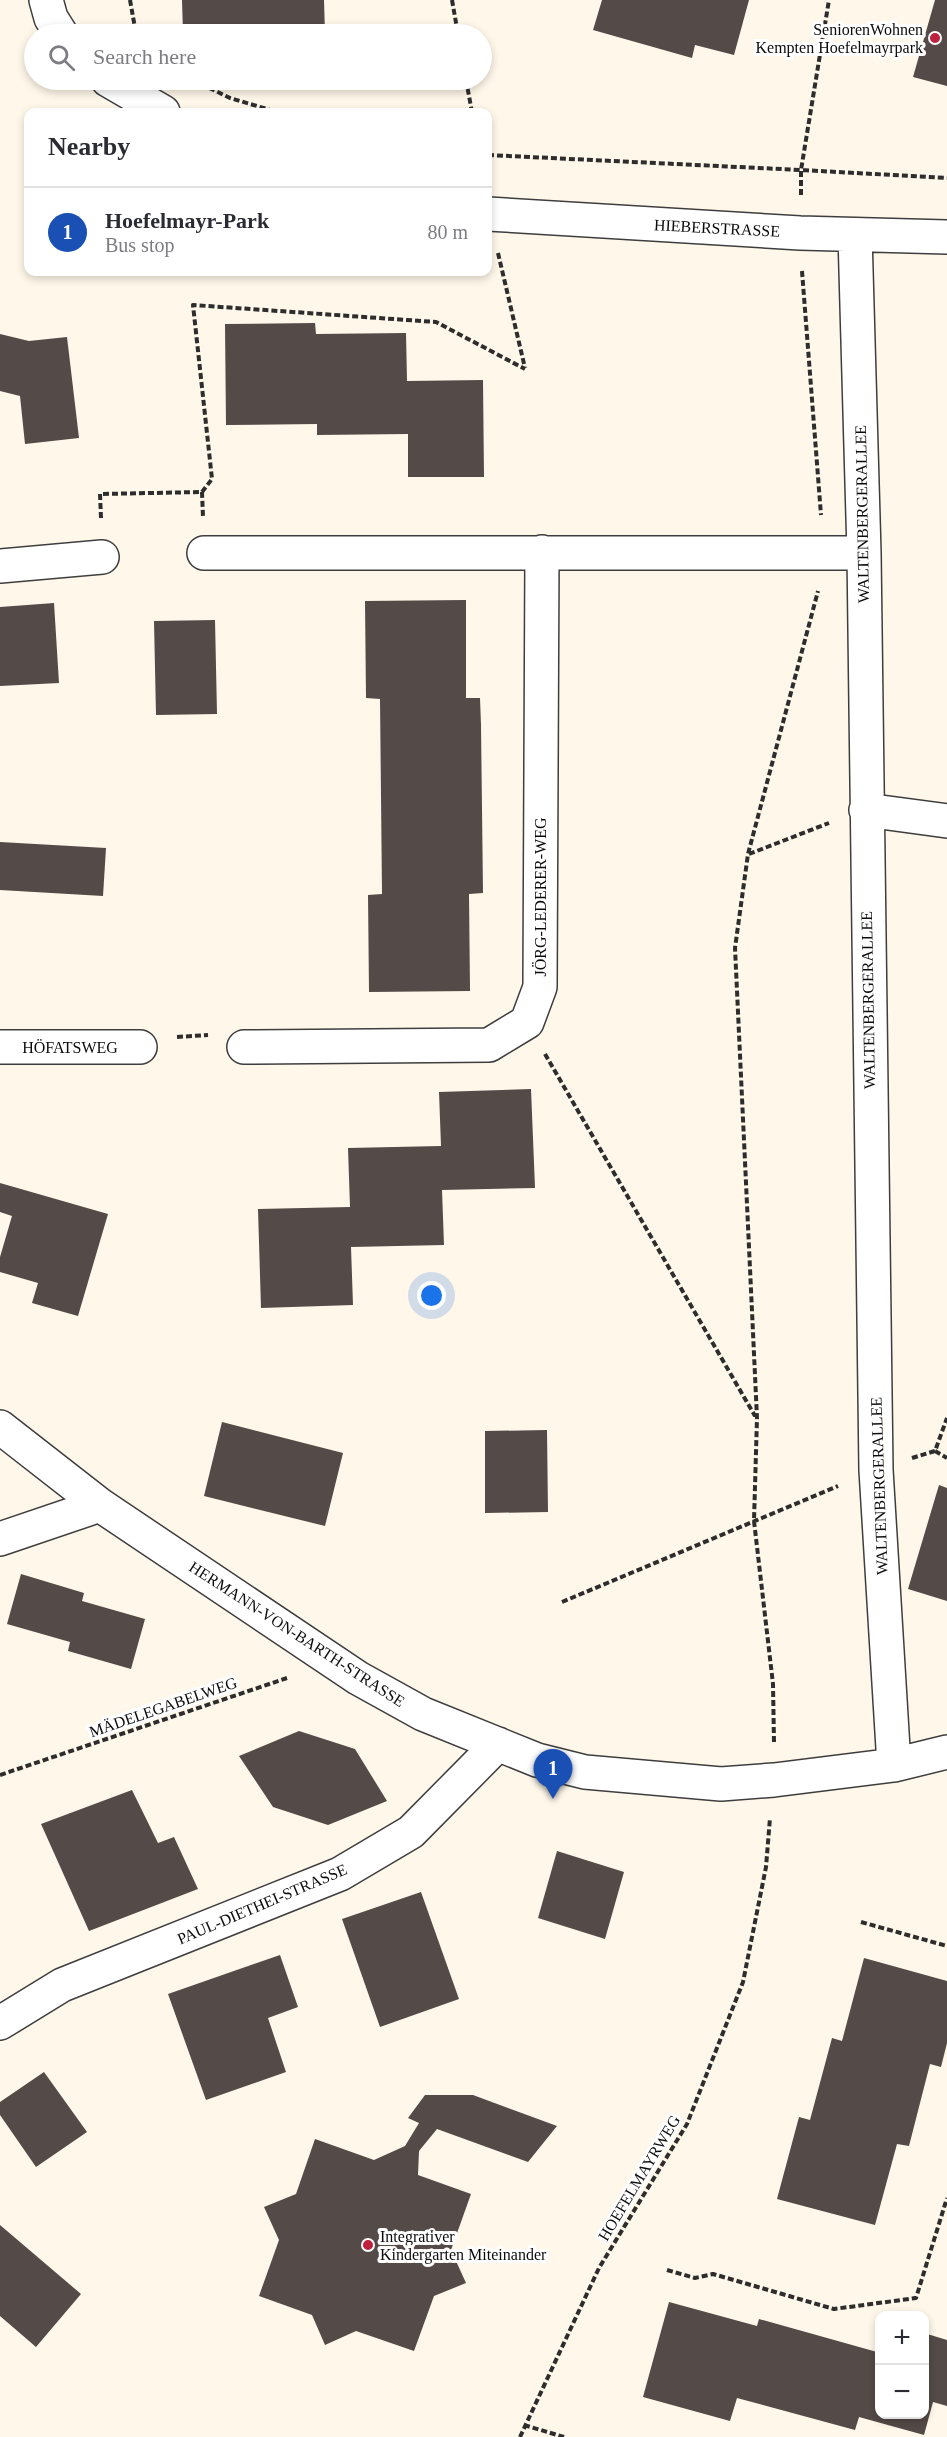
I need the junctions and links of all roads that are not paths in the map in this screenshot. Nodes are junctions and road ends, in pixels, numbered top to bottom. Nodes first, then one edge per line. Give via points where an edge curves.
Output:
1 (46, 0) edge
2 (55, 24) edge
3 (125, 90) edge
4 (156, 108) edge
5 (492, 214) edge
6 (855, 235) junction
7 (947, 237) edge
8 (542, 552) junction
9 (204, 553) road end
10 (864, 553) junction
11 (102, 557) road end
12 (0, 566) edge
13 (866, 810) junction
14 (947, 821) edge
15 (0, 1047) edge
16 (140, 1047) dead end
17 (244, 1047) dead end
18 (0, 1427) edge
19 (99, 1505) junction
20 (0, 1539) edge
21 (498, 1744) junction
22 (947, 1752) edge
23 (894, 1765) junction
24 (0, 2023) edge

1 - 2 street
3 - 4 street
5 - 6 street, HIEBERSTRASSE
6 - 7 street, HIEBERSTRASSE
6 - 10 street, WALTENBERGERALLEE
8 - 9 street
8 - 10 street
8 - 17 street, JÖRG-LEDERER-WEG via 540,987 527,1022 489,1045
10 - 13 street, WALTENBERGERALLEE
11 - 12 street
13 - 14 street
13 - 23 street, WALTENBERGERALLEE via 876,1470
15 - 16 street, HÖFATSWEG
18 - 19 street, HERMANN-VON-BARTH-STRASSE
19 - 20 street
19 - 21 street, HERMANN-VON-BARTH-STRASSE via 334,1662 423,1714
21 - 23 street, HERMANN-VON-BARTH-STRASSE via 537,1760 585,1772 721,1784
21 - 24 street, PAUL-DIETHEI-STRASSE via 411,1832 340,1874 62,1985
22 - 23 street, HERMANN-VON-BARTH-STRASSE

